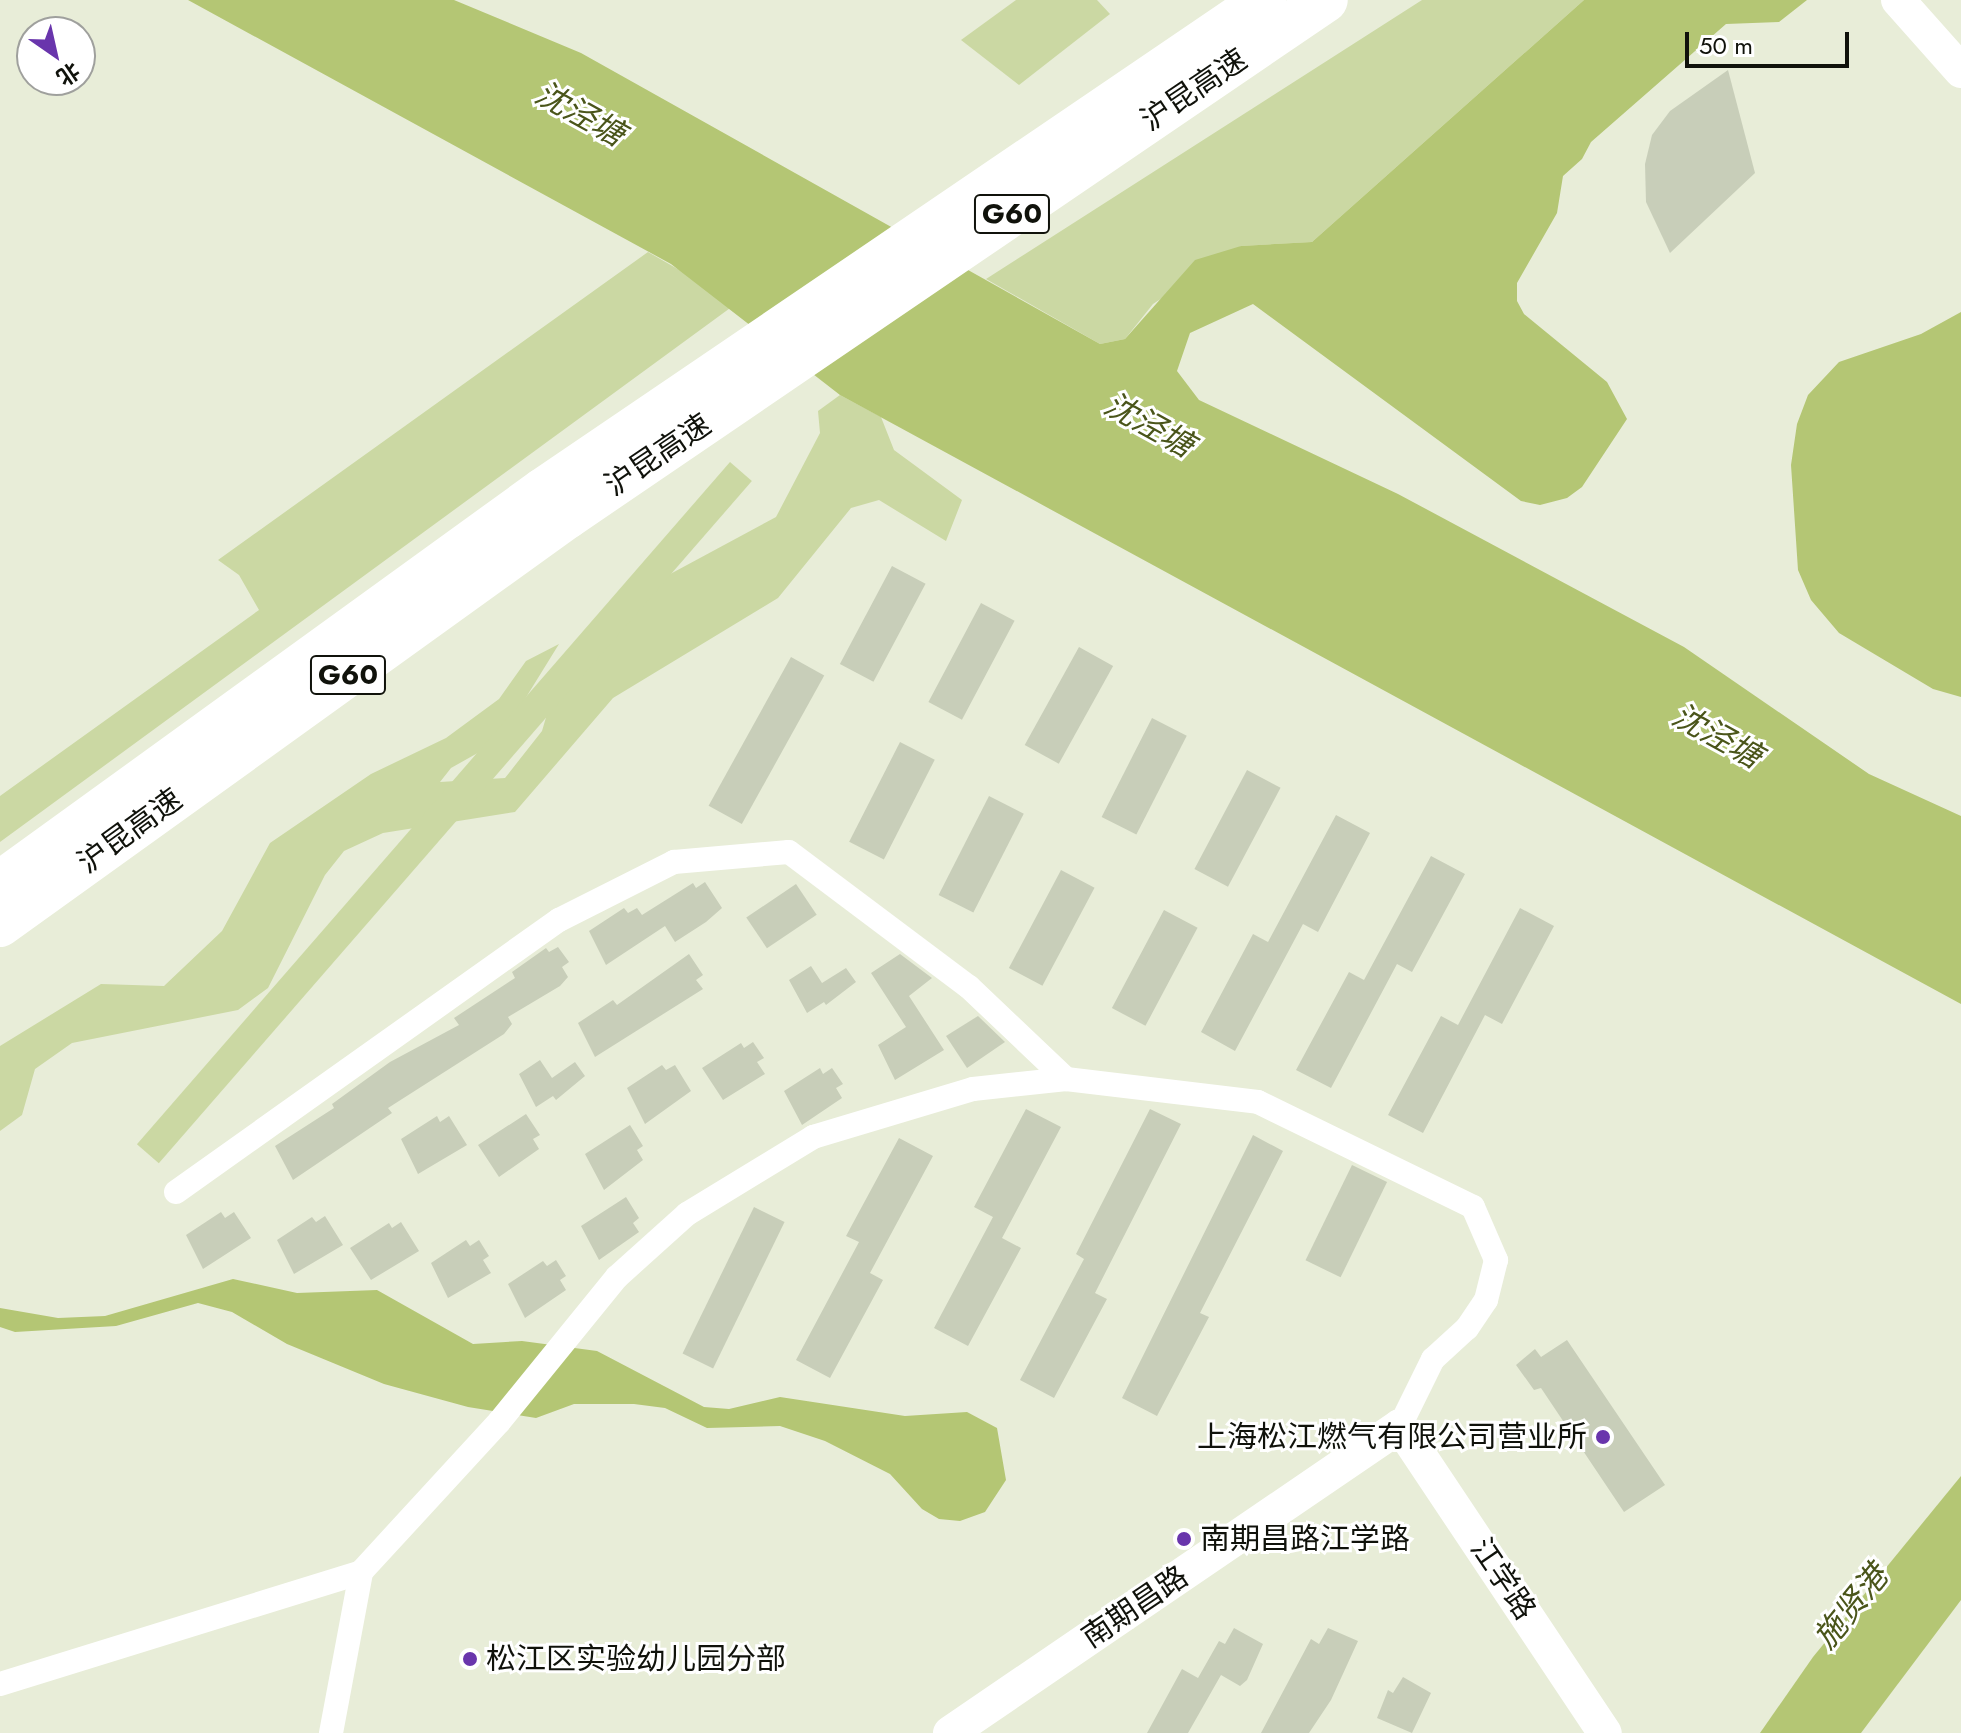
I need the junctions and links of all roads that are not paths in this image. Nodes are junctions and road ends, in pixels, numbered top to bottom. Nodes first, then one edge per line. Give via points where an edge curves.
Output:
1 (1264, 0) edge
2 (1326, 0) edge
3 (1898, 0) edge
4 (1961, 71) edge
5 (688, 413) junction
6 (0, 883) edge
7 (0, 925) edge
8 (1066, 1079) junction
9 (176, 1192) dead end
10 (1400, 1426) junction
11 (361, 1572) junction
12 (0, 1684) edge
13 (331, 1733) edge
14 (950, 1733) edge
15 (1605, 1733) edge

1 - 5 highway, 沪昆高速 / G60
2 - 5 highway, 沪昆高速 / G60
3 - 4 main road
5 - 6 highway, 沪昆高速 / G60
5 - 7 highway, 沪昆高速 / G60
8 - 9 street via 969,987 789,852 674,862 559,920
8 - 10 street via 1258,1102 1473,1207 1496,1260 1486,1300 1467,1328 1433,1359
8 - 11 street via 973,1089 813,1137 687,1214 617,1277 499,1422
10 - 14 main road, 南期昌路
10 - 15 main road, 江学路
11 - 12 street
11 - 13 street

